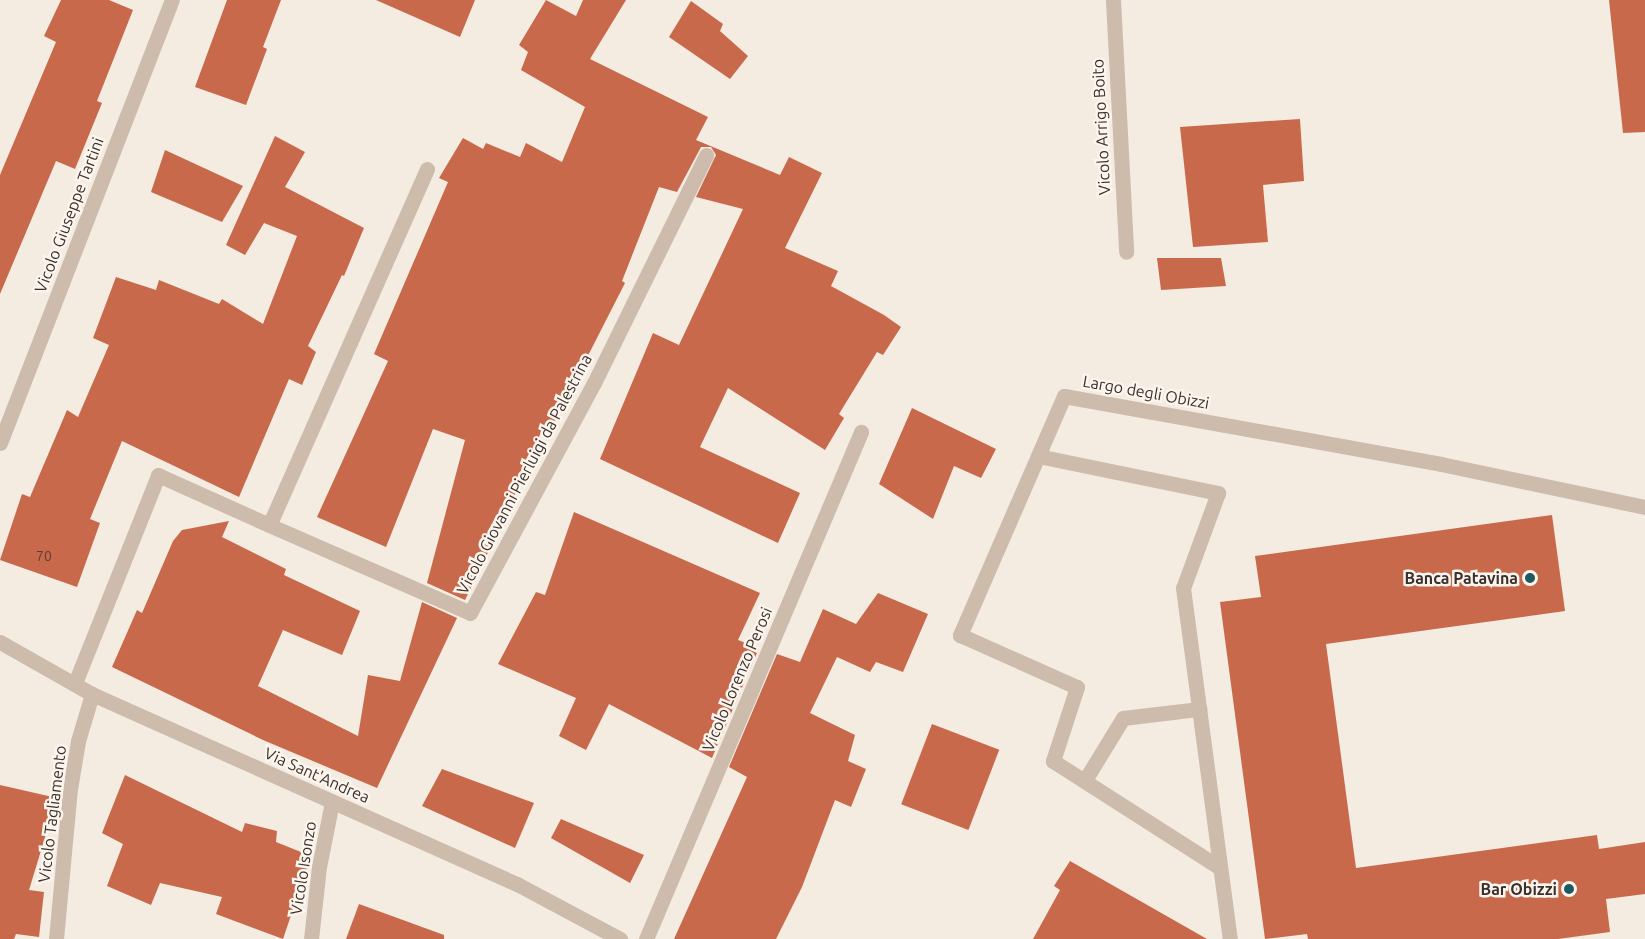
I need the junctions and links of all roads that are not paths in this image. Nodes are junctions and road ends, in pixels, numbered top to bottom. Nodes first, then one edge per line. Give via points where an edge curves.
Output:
1 (172, 0) edge
2 (1113, 0) edge
3 (706, 154) dead end
4 (427, 169) dead end
5 (1126, 252) dead end
6 (861, 432) dead end
7 (0, 443) edge
8 (1038, 456) junction
9 (1645, 507) edge
10 (269, 525) junction
11 (0, 642) edge
12 (75, 683) junction
13 (92, 694) junction
14 (1199, 709) junction
15 (1085, 780) junction
16 (332, 802) junction
17 (1219, 867) junction
18 (600, 934) edge
19 (56, 939) edge
20 (311, 939) edge
21 (620, 939) edge
22 (646, 939) edge
23 (1230, 939) edge

1 - 7 street, Vicolo Giuseppe Tartini
2 - 5 street, Vicolo Arrigo Boito
3 - 10 street, Vicolo Giovanni Pierluigi da Palestrina via 594,383 470,613
4 - 10 street
6 - 22 street, Vicolo Lorenzo Perosi
8 - 9 street, Largo degli Obizzi via 1064,396 1441,464
8 - 14 street via 1218,493 1183,588
8 - 15 street, Largo degli Obizzi via 960,636 1077,687 1053,761
10 - 12 street, Vicolo Giovanni Pierluigi da Palestrina via 158,475
11 - 12 street, Via Sant'Andrea
12 - 13 street, Via Sant'Andrea
13 - 16 street, Via Sant'Andrea
13 - 19 street, Vicolo Tagliamento via 78,741 70,789
14 - 15 street via 1123,718
14 - 17 street
15 - 17 street
16 - 18 street, Via Sant'Andrea via 517,884
16 - 20 street, Vicolo Isonzo via 319,867
17 - 23 street
18 - 21 street, Via Sant'Andrea

